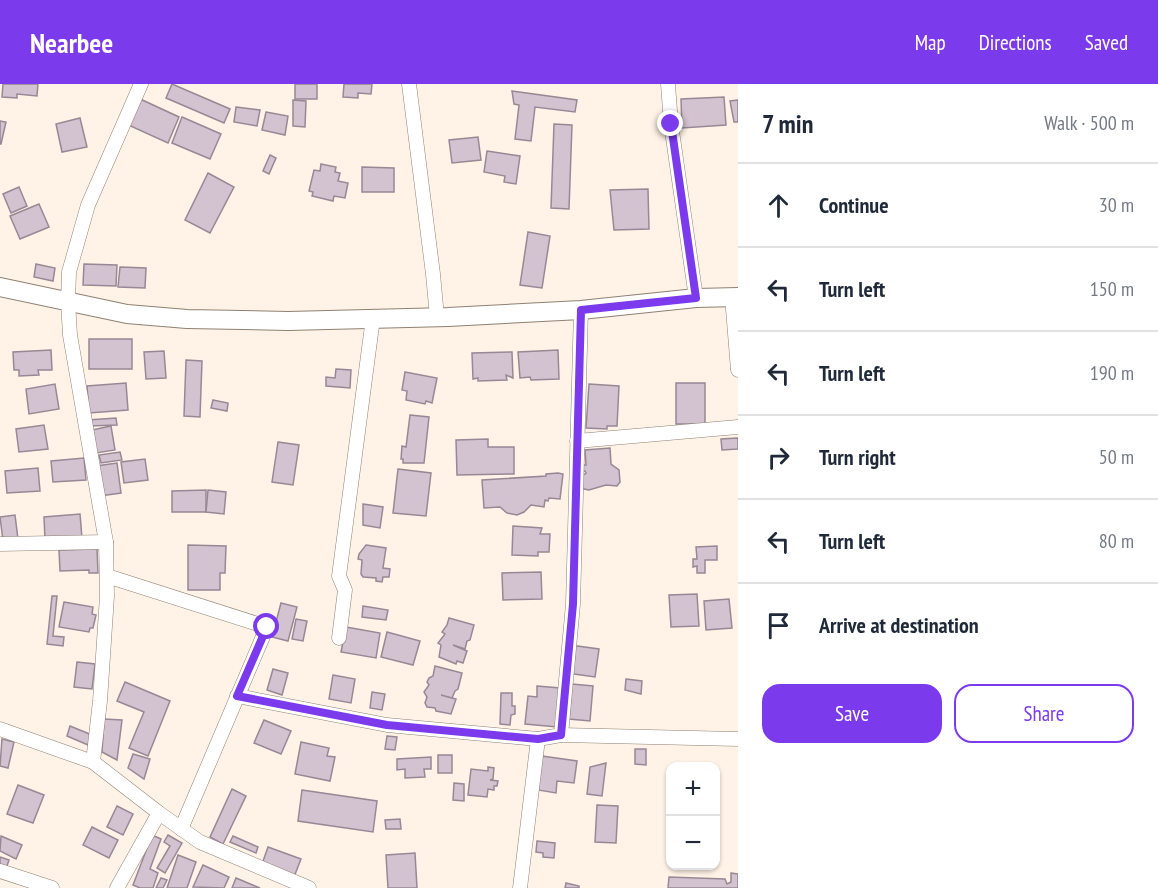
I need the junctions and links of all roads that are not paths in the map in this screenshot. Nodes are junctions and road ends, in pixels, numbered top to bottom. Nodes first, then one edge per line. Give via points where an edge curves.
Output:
1 (141, 84) edge
2 (409, 84) edge
3 (668, 84) edge
4 (0, 287) edge
5 (735, 297) edge
6 (696, 298) junction
7 (68, 302) junction
8 (581, 310) junction
9 (437, 317) junction
10 (373, 318) junction
11 (738, 370) edge
12 (738, 427) edge
13 (578, 441) junction
14 (106, 542) junction
15 (0, 544) edge
16 (107, 576) junction
17 (339, 638) dead end
18 (237, 696) junction
19 (0, 729) edge
20 (561, 735) junction
21 (538, 739) junction
22 (738, 739) edge
23 (93, 762) junction
24 (159, 813) junction
25 (181, 829) junction
26 (0, 871) edge
27 (52, 888) edge
28 (117, 888) edge
29 (309, 888) edge
30 (519, 888) edge

1 - 7 street via 88,205 69,272
2 - 9 street
3 - 6 street
4 - 7 street
5 - 6 street
5 - 11 street
6 - 8 street
7 - 10 street via 127,314 187,319
7 - 14 street via 70,335
8 - 9 street
8 - 13 street
9 - 10 street
10 - 17 street via 339,576 345,590
12 - 13 street
13 - 20 street via 573,604
14 - 15 street
14 - 16 street
16 - 18 street via 267,627
16 - 23 street
18 - 21 street via 387,725
18 - 25 street
19 - 23 street
20 - 21 street
20 - 22 street
21 - 30 street
23 - 24 street
24 - 25 street
24 - 28 street
25 - 29 street via 200,842
26 - 27 street

